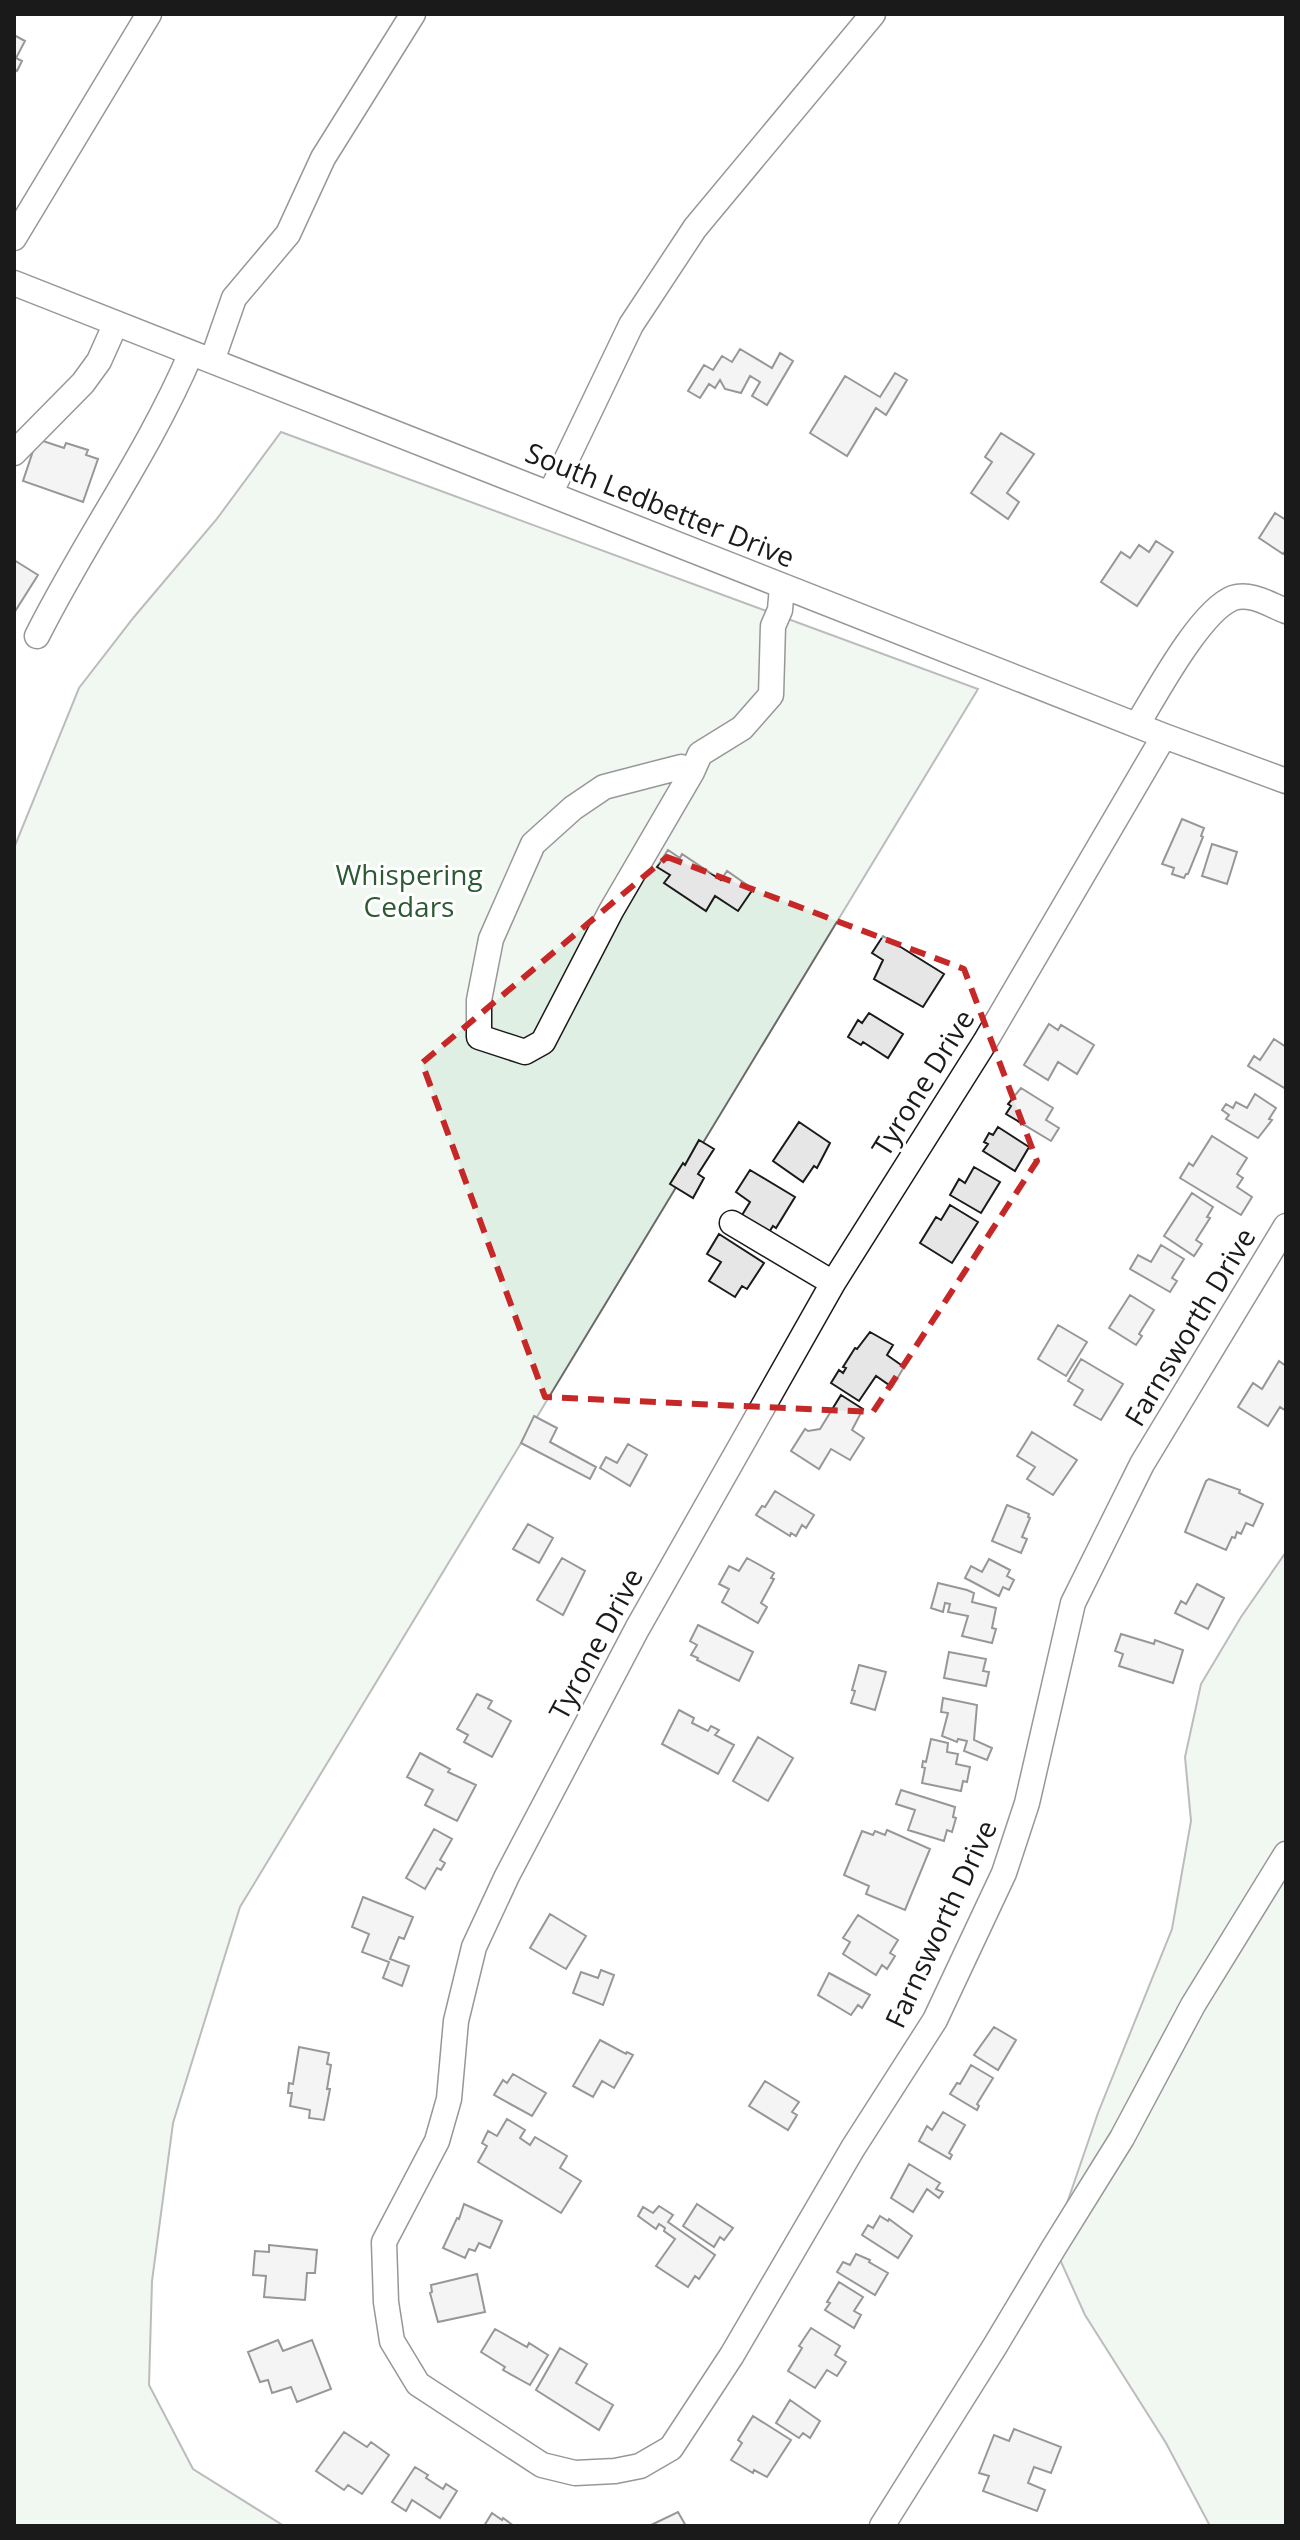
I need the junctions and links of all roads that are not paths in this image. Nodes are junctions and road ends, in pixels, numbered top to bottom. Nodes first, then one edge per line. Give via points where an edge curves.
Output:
1 (149, 14) edge
2 (413, 14) edge
3 (873, 14) edge
4 (14, 238) edge
5 (14, 283) edge
6 (116, 323) junction
7 (202, 357) junction
8 (14, 453) edge
9 (550, 494) junction
10 (782, 586) junction
11 (1286, 611) edge
12 (37, 636) dead end
13 (1137, 725) junction
14 (1164, 736) junction
15 (692, 772) junction
16 (1286, 781) edge
17 (732, 1223) dead end
18 (1286, 1226) edge
19 (833, 1283) junction
20 (1286, 1854) edge
21 (671, 2448) joint
22 (882, 2526) edge

1 - 4 street
2 - 7 street via 323,158 288,234 234,298
3 - 9 street via 695,228 631,325
5 - 6 street, South Ledbetter Drive
6 - 7 street, South Ledbetter Drive
6 - 8 street via 83,383
7 - 9 street, South Ledbetter Drive
7 - 12 street via 174,394
9 - 10 street, South Ledbetter Drive
10 - 13 street, South Ledbetter Drive
10 - 15 street via 773,626 771,695 742,728 700,754
11 - 13 street via 1250,596 1234,598 1213,611
13 - 14 street, South Ledbetter Drive
14 - 16 street, South Ledbetter Drive
14 - 19 street, Tyrone Drive via 985,1042
15 - 15 street via 543,1042 525,1052 479,1037 479,1000 491,939 533,844 604,787 681,767
17 - 19 street
18 - 21 street, Farnsworth Drive via 1142,1464 1073,1603 1027,1803 1004,1873 935,2020
19 - 21 street, Tyrone Drive via 637,1629 507,1876 474,1947 437,2141 384,2242 392,2341 418,2384 542,2465 575,2473 615,2471 640,2466
20 - 22 street via 1193,2005 1122,2138

